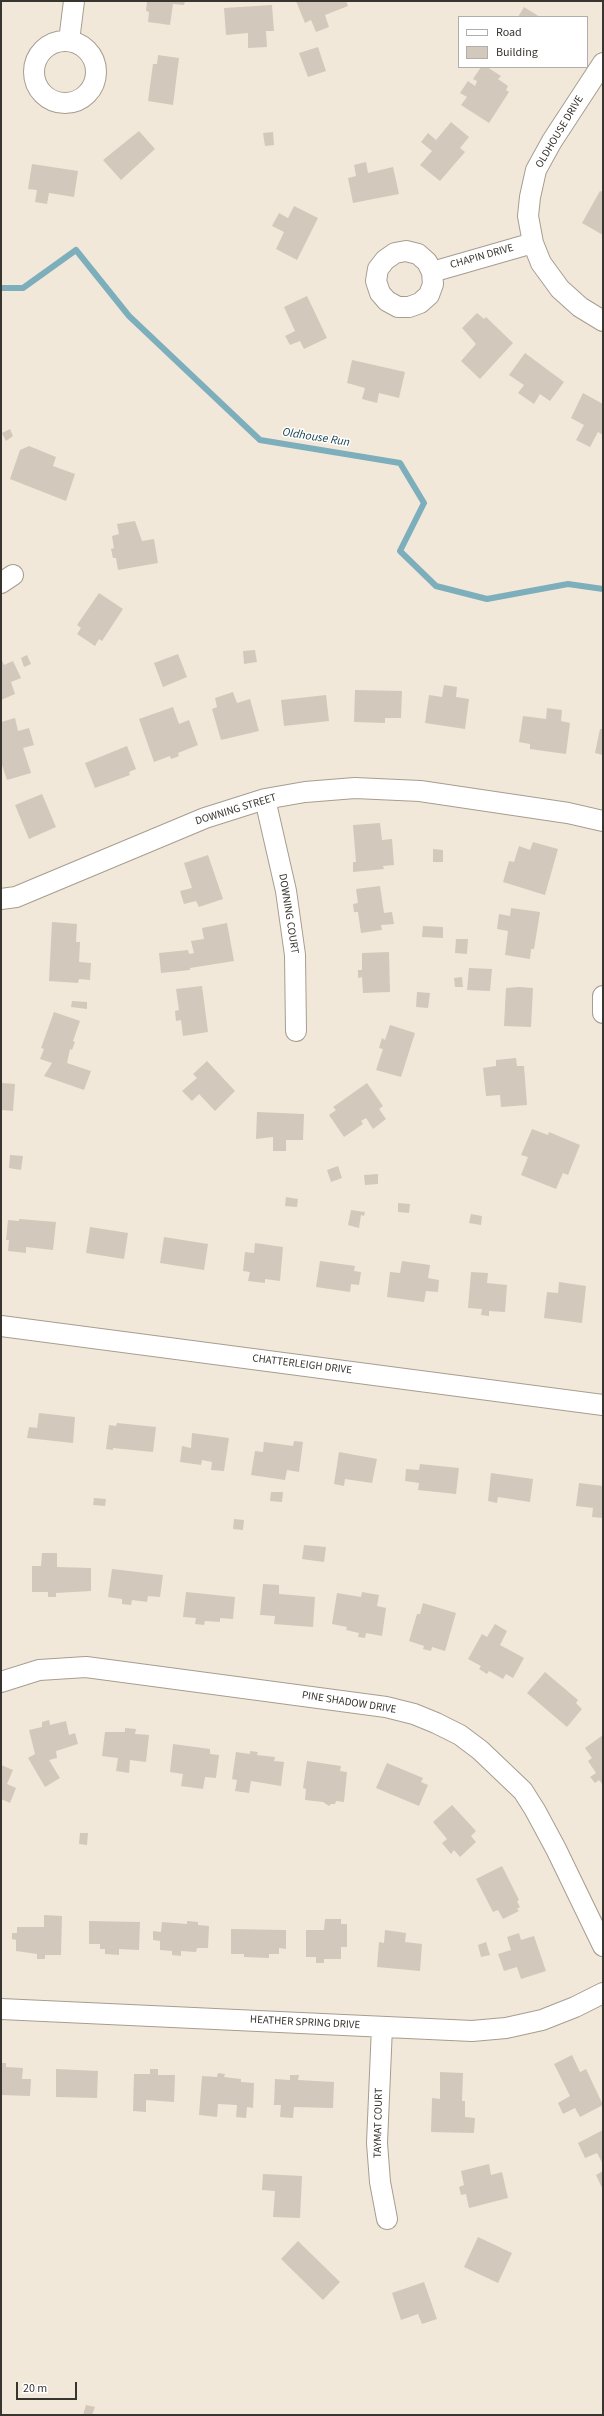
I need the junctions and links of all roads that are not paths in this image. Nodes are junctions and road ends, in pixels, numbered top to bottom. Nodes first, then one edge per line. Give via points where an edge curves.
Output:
1 (74, 1) edge
2 (69, 41) dead end
3 (603, 63) edge
4 (532, 243) junction
5 (432, 272) dead end
6 (603, 321) edge
7 (265, 799) junction
8 (603, 821) edge
9 (1, 899) edge
10 (603, 996) edge
11 (603, 1013) edge
12 (296, 1031) dead end
13 (1, 1326) edge
14 (603, 1405) edge
15 (1, 1682) edge
16 (603, 1946) edge
17 (603, 1993) edge
18 (1, 2009) edge
19 (382, 2027) junction
20 (387, 2219) dead end

1 - 2 street
3 - 4 street, OLDHOUSE DRIVE via 536,170 529,210
4 - 5 street, CHAPIN DRIVE
4 - 6 street, OLDHOUSE DRIVE via 541,263 560,289 580,307
7 - 8 street, DOWNING STREET via 305,792 356,788 420,791 568,812
7 - 9 street, DOWNING STREET via 205,818 16,897
7 - 12 street, DOWNING COURT via 286,892 295,955
10 - 11 street
13 - 14 street, CHATTERLEIGH DRIVE
15 - 16 street, PINE SHADOW DRIVE via 39,1670 86,1667 386,1707 436,1723 460,1735 480,1750 522,1791 556,1849
17 - 19 street, HEATHER SPRING DRIVE via 542,2020 506,2028 472,2031
18 - 19 street, HEATHER SPRING DRIVE
19 - 20 street, TAYMAT COURT via 377,2143 380,2182

